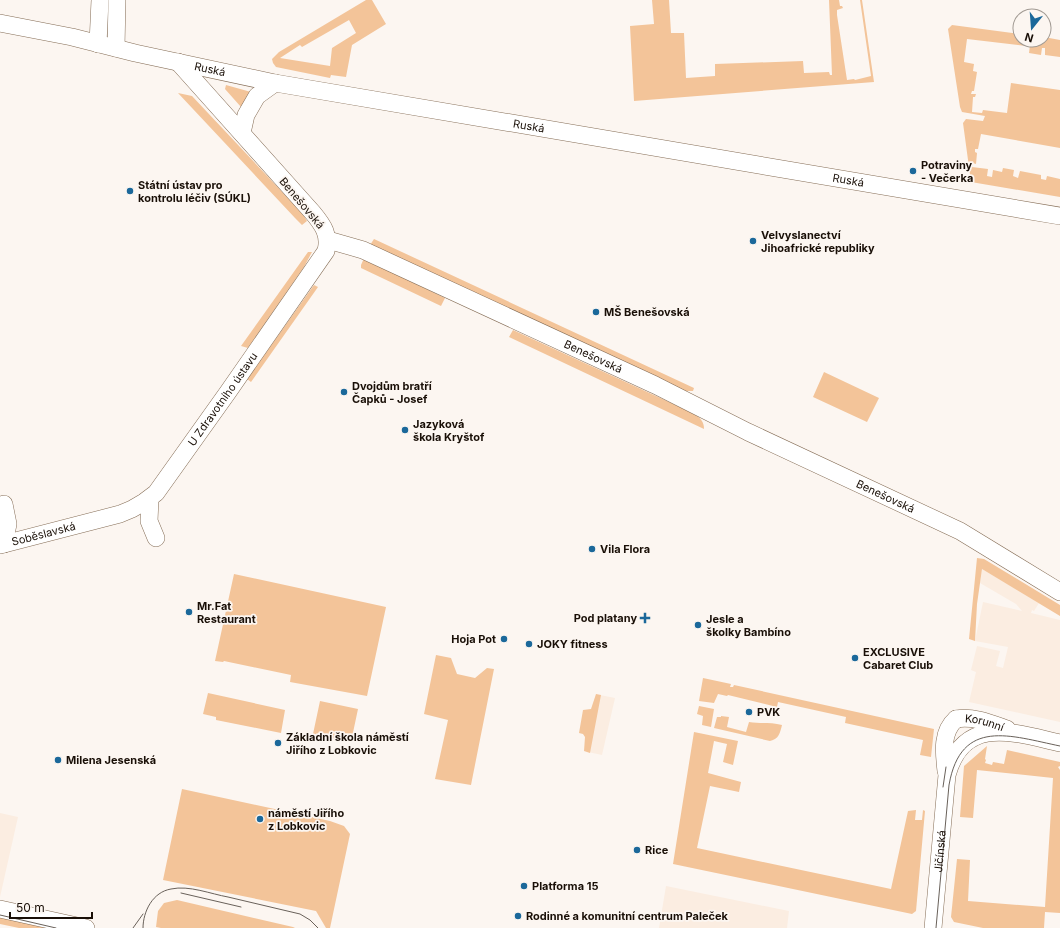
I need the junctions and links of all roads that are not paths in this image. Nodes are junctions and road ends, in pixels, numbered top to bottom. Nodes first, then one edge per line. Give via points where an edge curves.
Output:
1 (100, 0) edge
2 (117, 0) edge
3 (0, 23) edge
4 (98, 44) junction
5 (116, 48) junction
6 (178, 62) junction
7 (275, 83) junction
8 (242, 133) junction
9 (1060, 216) edge
10 (328, 240) junction
11 (150, 499) junction
12 (4, 504) dead end
13 (87, 522) joint
14 (156, 538) dead end
15 (2, 545) edge
16 (1060, 592) edge
17 (956, 719) junction
18 (1012, 732) junction
19 (967, 742) junction
20 (1060, 744) edge
21 (947, 775) junction
22 (0, 909) edge
23 (86, 928) edge
24 (933, 928) edge

1 - 4 street
2 - 5 street
3 - 4 street, Ruská
4 - 5 street, Ruská
5 - 6 street, Ruská
6 - 7 street, Ruská
6 - 8 street, Benešovská
7 - 8 street via 257,96 246,115
7 - 9 street, Ruská
8 - 10 street, Benešovská via 313,213 324,228
10 - 11 street, U Zdravotního ústavu via 321,259
10 - 16 street, Benešovská via 363,250 655,385 748,432 901,503 971,537
11 - 13 street, U Zdravotního ústavu via 120,514
11 - 14 street via 149,521
12 - 15 street via 8,524
13 - 15 street, Soběslavská
17 - 18 street, Korunní via 984,721
17 - 19 street
17 - 21 street, Jičínská via 945,737
18 - 19 street, Korunní via 984,734
18 - 20 street, Korunní
19 - 21 street, Jičínská via 952,758
21 - 24 street, Jičínská
22 - 23 street

